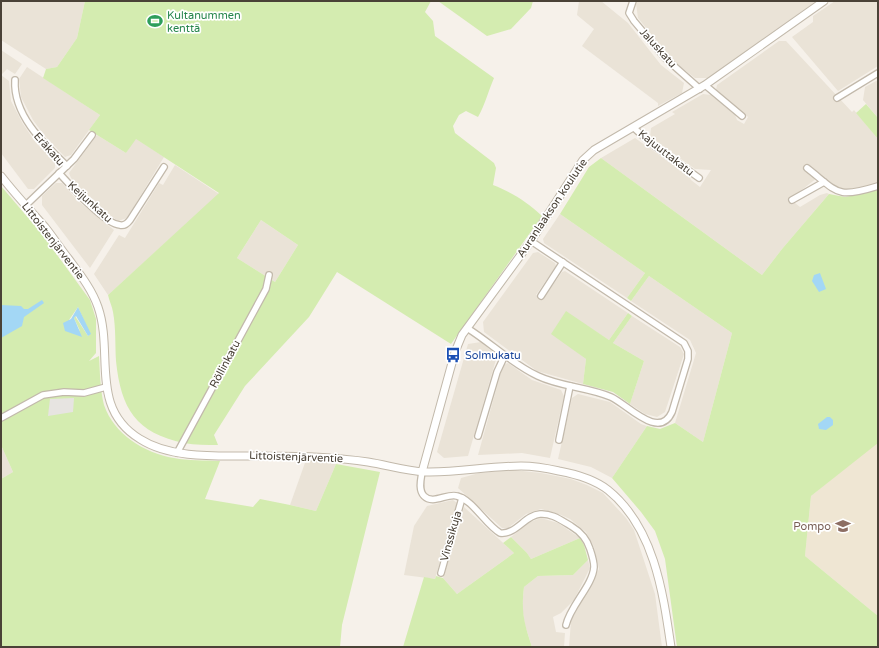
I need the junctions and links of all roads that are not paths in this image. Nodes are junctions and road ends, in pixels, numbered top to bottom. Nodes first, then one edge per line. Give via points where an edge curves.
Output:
1 (633, 1) edge
2 (824, 1) edge
3 (878, 73) edge
4 (15, 80) dead end
5 (703, 87) junction
6 (837, 98) dead end
7 (742, 116) dead end
8 (634, 128) junction
9 (92, 135) dead end
10 (67, 166) junction
11 (164, 167) dead end
12 (808, 168) dead end
13 (59, 173) junction
14 (1, 176) edge
15 (699, 178) dead end
16 (824, 182) junction
17 (878, 186) edge
18 (792, 200) dead end
19 (26, 205) junction
20 (530, 241) junction
21 (563, 262) junction
22 (269, 274) dead end
23 (541, 296) dead end
24 (467, 328) junction
25 (505, 355) junction
26 (570, 386) junction
27 (106, 387) junction
28 (1, 418) edge
29 (478, 436) dead end
30 (558, 440) dead end
31 (177, 453) junction
32 (422, 472) junction
33 (462, 498) junction
34 (441, 574) dead end
35 (566, 625) dead end
36 (671, 647) edge

1 - 5 street, Jaluskatu via 629,14 634,21 665,58
2 - 5 street, Auranlaakson koulutie
3 - 6 street
4 - 10 street, Eräkatu via 17,99 29,124
5 - 7 street
5 - 8 street, Auranlaakson koulutie
8 - 15 street, Kajuuttakatu
8 - 20 street, Auranlaakson koulutie via 586,156
9 - 10 street
10 - 13 street, Eräkatu
11 - 13 street, Keijunkatu via 130,220 120,225 92,207
12 - 16 street
13 - 19 street, Eräkatu
14 - 19 street, Littoistenjärventie
16 - 17 street via 834,190 846,193
16 - 18 street
19 - 27 street, Littoistenjärventie via 75,267 94,298 103,330
20 - 21 street
20 - 24 street, Auranlaakson koulutie
21 - 23 street
21 - 26 street via 680,340 688,353 672,412 662,422 648,421 608,396
22 - 31 street, Röllinkatu via 266,289
24 - 25 street
24 - 32 street, Auranlaakson koulutie via 457,347
25 - 26 street via 538,376
25 - 29 street via 497,372
26 - 30 street
27 - 28 street via 84,393 43,395
27 - 31 street, Littoistenjärventie via 114,413 131,432 150,445
31 - 32 street, Littoistenjärventie via 323,457
32 - 33 street via 420,486 425,497
32 - 36 street, Littoistenjärventie via 531,466 575,475 607,490 631,516 649,548 661,591
33 - 34 street, Vinssikuja
33 - 35 street via 500,533 509,532 529,518 542,514 559,519 586,538 594,570

